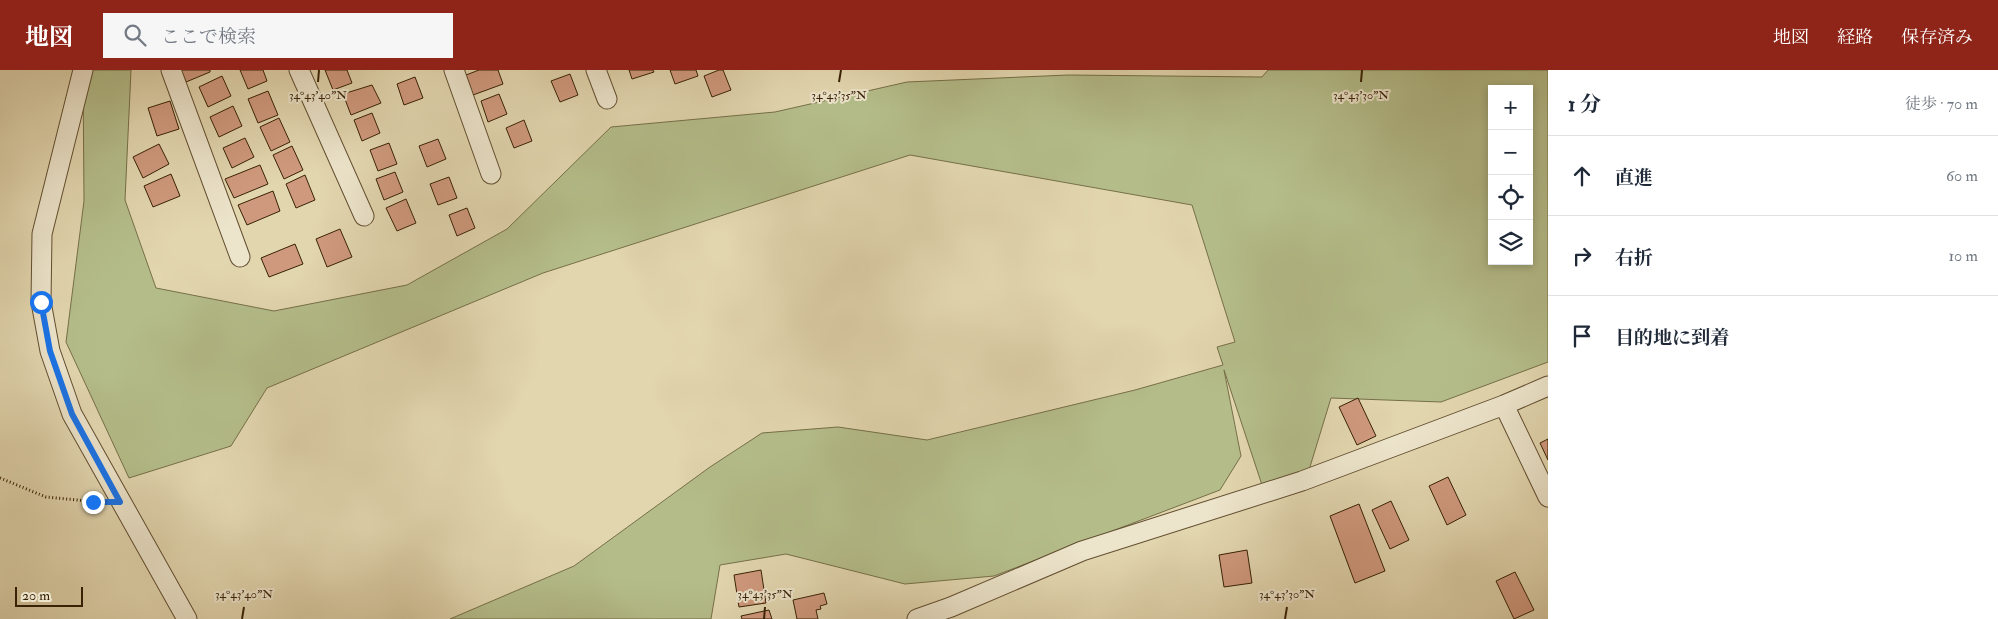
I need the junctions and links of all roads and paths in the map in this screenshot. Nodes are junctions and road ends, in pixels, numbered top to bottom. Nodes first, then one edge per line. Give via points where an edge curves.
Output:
1 (83, 70) edge
2 (171, 70) edge
3 (299, 70) edge
4 (454, 70) edge
5 (596, 70) edge
6 (607, 100) dead end
7 (491, 174) dead end
8 (364, 216) dead end
9 (240, 257) dead end
10 (1548, 386) edge
11 (1504, 405) junction
12 (0, 478) edge
13 (1548, 497) edge
14 (120, 502) junction
15 (953, 613) edge
16 (187, 619) edge
17 (917, 619) edge

1 - 14 street via 42,234 41,302 50,351 72,414
2 - 9 street
3 - 8 street
4 - 7 street
5 - 6 street
10 - 11 street
11 - 13 street
11 - 15 street via 1302,482 1082,551
12 - 14 path via 46,497
14 - 16 street
15 - 17 street

